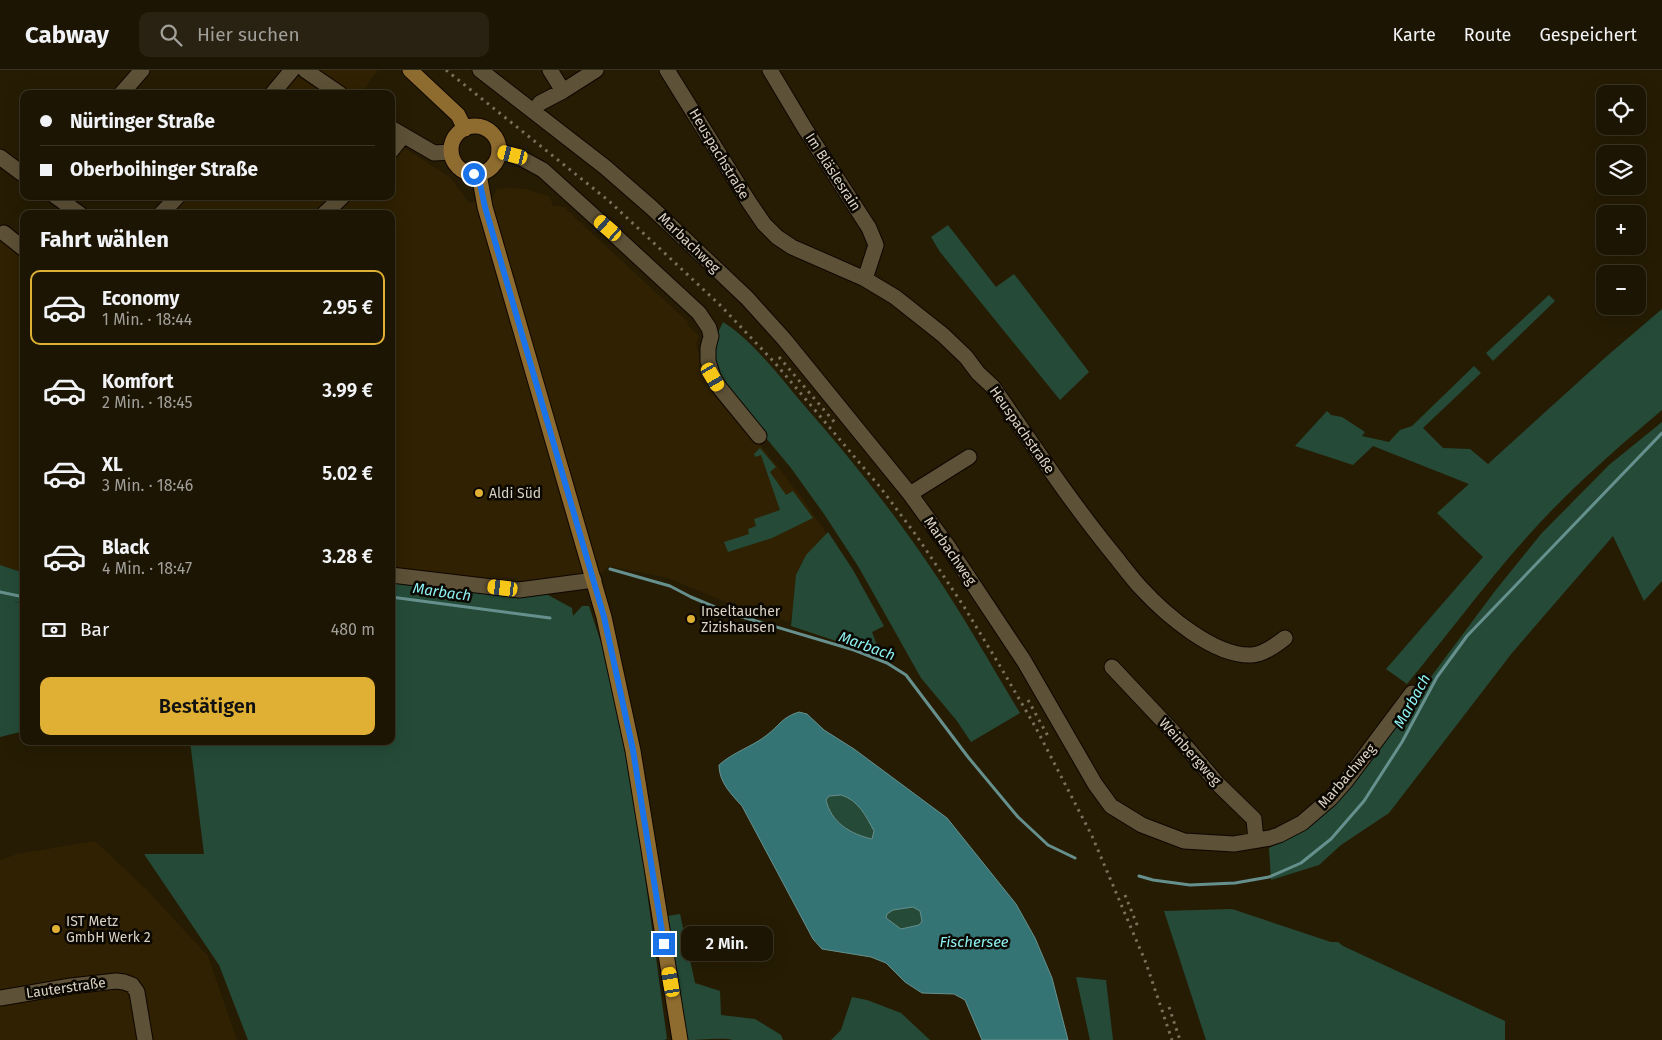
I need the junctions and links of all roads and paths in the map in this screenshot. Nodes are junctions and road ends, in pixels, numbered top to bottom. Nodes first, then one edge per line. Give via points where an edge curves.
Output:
1 (142, 70) edge
2 (292, 70) edge
3 (305, 70) edge
4 (410, 70) edge
5 (480, 70) edge
6 (550, 70) edge
7 (596, 70) edge
8 (667, 70) edge
9 (770, 70) edge
10 (124, 90) edge
11 (275, 90) edge
12 (334, 90) edge
13 (563, 92) junction
14 (534, 111) junction
15 (465, 129) junction
16 (397, 132) edge
17 (498, 151) junction
18 (451, 152) junction
19 (0, 158) edge
20 (20, 172) edge
21 (478, 174) junction
22 (60, 200) edge
23 (174, 200) edge
24 (339, 200) edge
25 (74, 210) edge
26 (165, 210) edge
27 (328, 210) edge
28 (4, 233) dead end
29 (20, 246) edge
30 (866, 279) junction
31 (759, 436) dead end
32 (969, 457) dead end
33 (910, 494) junction
34 (395, 575) edge
35 (594, 580) junction
36 (1285, 638) dead end
37 (1112, 667) dead end
38 (1412, 693) dead end
39 (1256, 840) junction
40 (0, 998) edge
41 (145, 1040) edge
42 (680, 1040) edge

1 - 10 street
2 - 11 street
3 - 12 street
4 - 15 main road via 458,115
5 - 14 street, Marbachweg
6 - 13 street
7 - 13 street
8 - 30 street, Heuspachstraße via 764,224 792,247
9 - 30 street, Im Bläslesrain via 869,228 876,245
13 - 14 street via 540,104
14 - 33 street, Marbachweg via 652,208 747,298
15 - 17 main road via 478,127 487,130 496,140
15 - 18 main road via 454,139
16 - 18 street via 434,153
17 - 21 main road via 492,166
17 - 31 street via 543,170 699,313 711,336 708,361 713,377
18 - 21 main road via 458,167 470,174
19 - 20 street
21 - 35 main road via 486,213
22 - 25 street
23 - 26 street
24 - 27 street
28 - 29 street
30 - 36 street, Heuspachstraße via 895,297 966,357 993,387 1087,521 1141,588 1171,616 1196,635 1235,653 1253,655
32 - 33 street
33 - 39 street, Marbachweg via 1024,661 1111,806 1142,825 1184,841 1234,844
34 - 35 street via 520,590
35 - 42 main road via 633,750
37 - 39 street, Weinbergweg via 1254,819
38 - 39 street, Marbachweg via 1331,798 1290,829
40 - 41 street, Lauterstraße via 71,986 124,982 137,992

